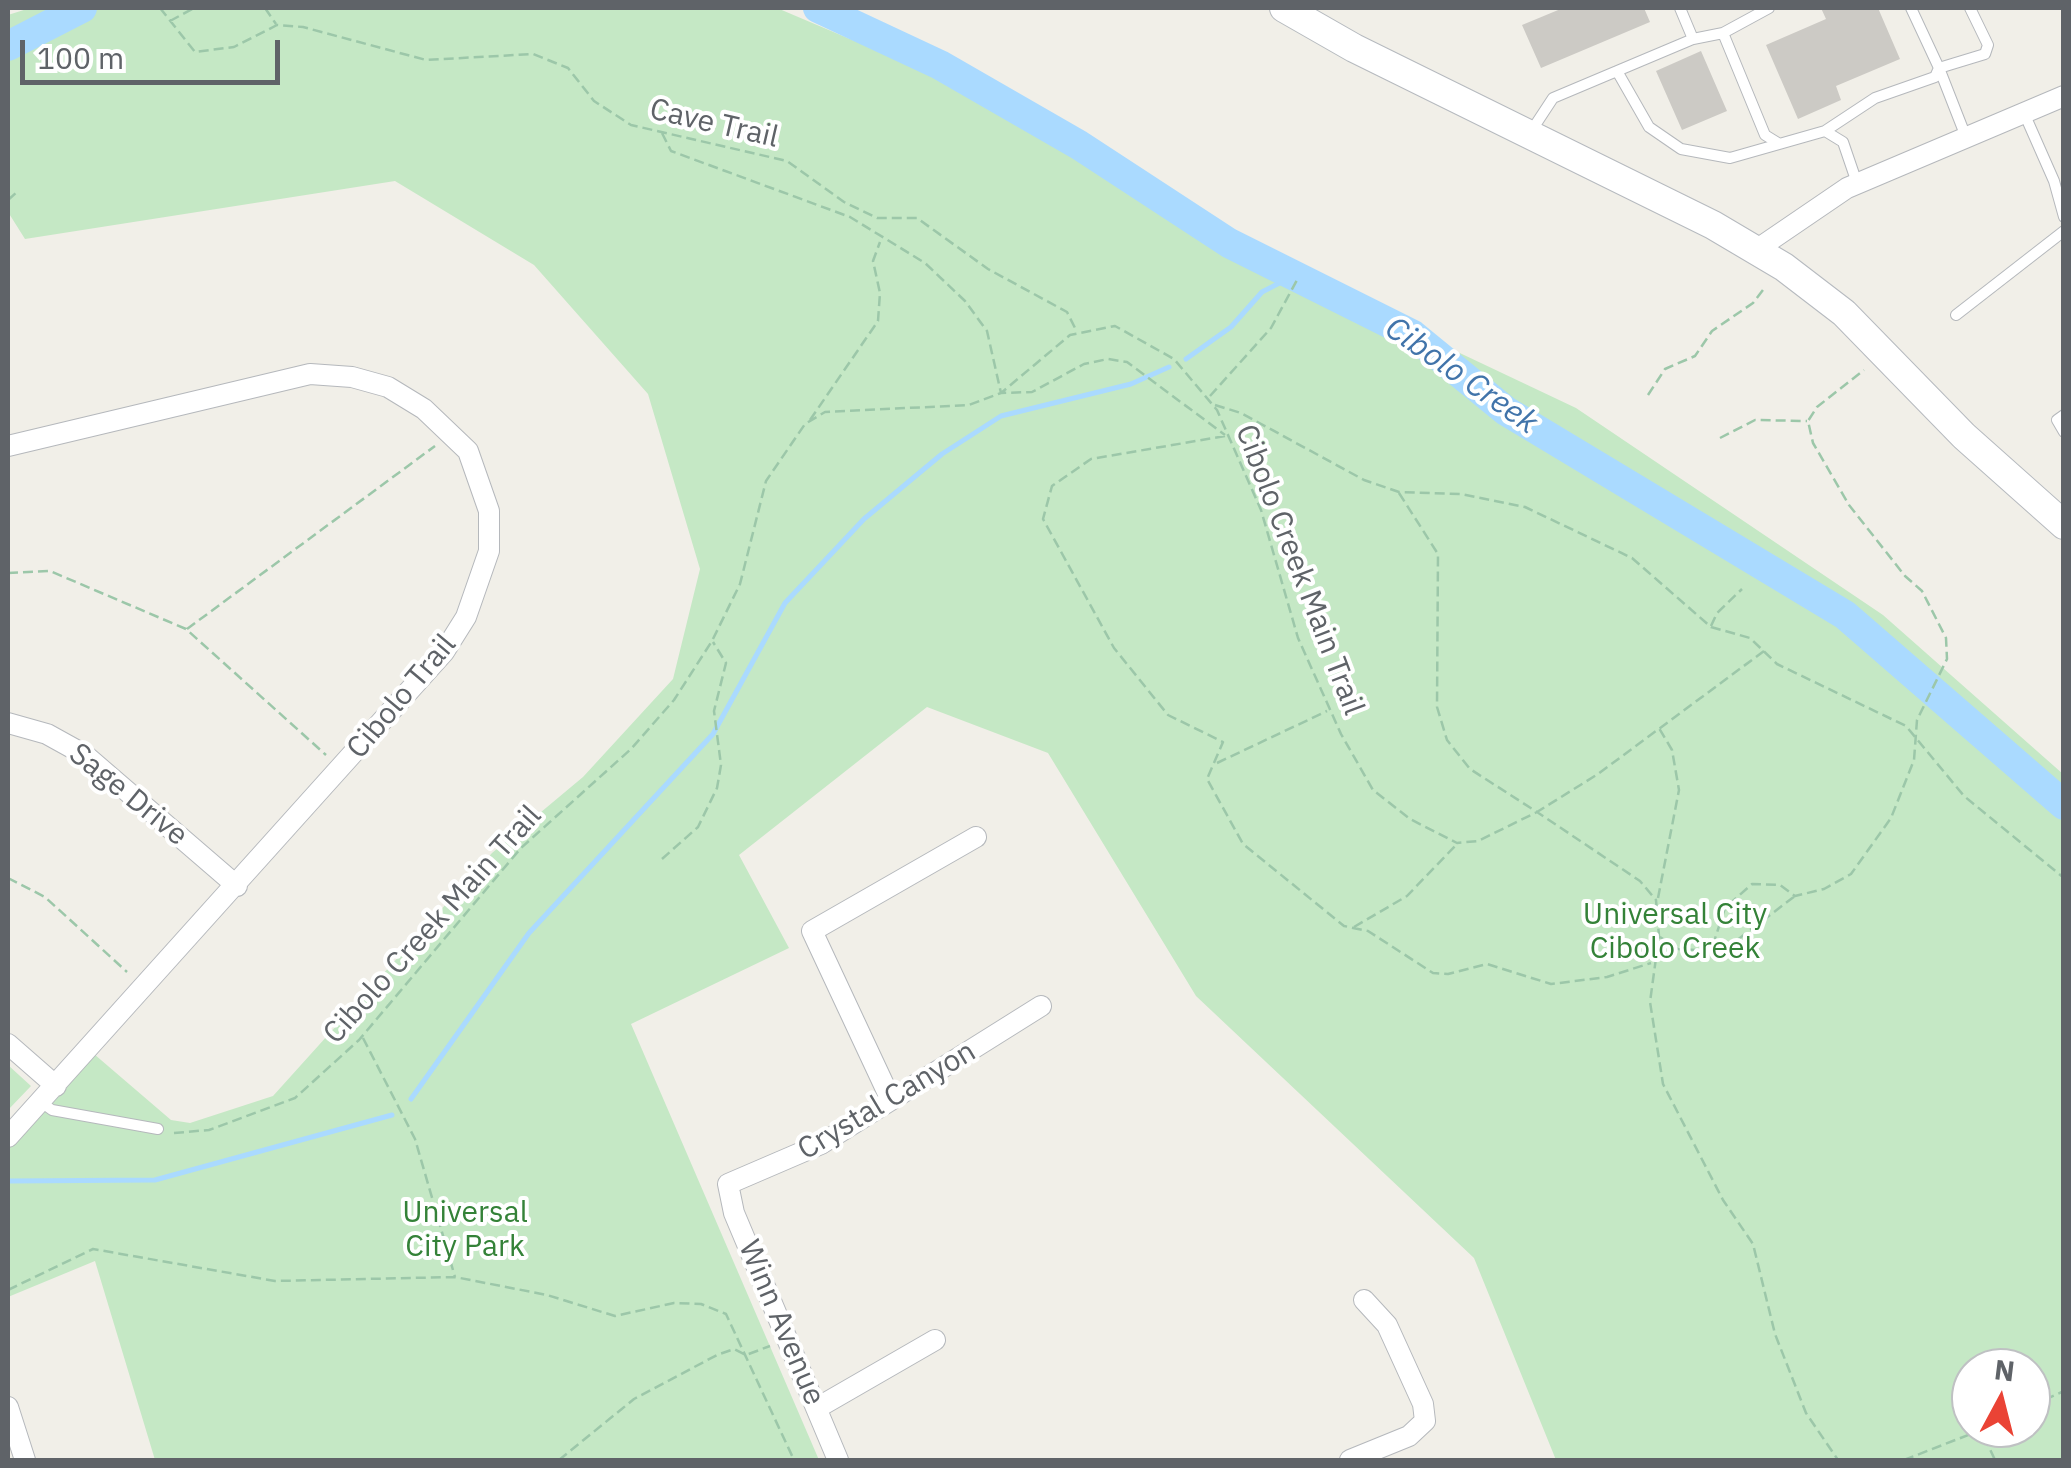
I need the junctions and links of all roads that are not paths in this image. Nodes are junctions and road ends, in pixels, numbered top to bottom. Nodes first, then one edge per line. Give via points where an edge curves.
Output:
1 (1284, 8) edge
2 (1680, 8) edge
3 (1769, 8) edge
4 (1911, 8) edge
5 (1970, 8) edge
6 (1723, 33) junction
7 (1692, 38) junction
8 (1938, 68) junction
9 (1618, 71) junction
10 (2064, 96) edge
11 (2024, 113) junction
12 (1825, 131) junction
13 (1529, 134) junction
14 (1966, 138) junction
15 (1778, 143) junction
16 (1858, 184) junction
17 (2064, 216) edge
18 (2064, 231) edge
19 (1756, 250) junction
20 (1956, 315) dead end
21 (2064, 415) edge
22 (2064, 432) edge
23 (8, 446) edge
24 (2064, 525) edge
25 (8, 722) edge
26 (976, 837) dead end
27 (238, 886) junction
28 (1041, 1006) dead end
29 (8, 1044) edge
30 (56, 1086) junction
31 (891, 1100) junction
32 (41, 1102) junction
33 (16, 1117) edge
34 (158, 1129) road end
35 (8, 1137) edge
36 (728, 1184) joint
37 (1364, 1300) dead end
38 (934, 1340) dead end
39 (8, 1407) edge
40 (817, 1408) junction
41 (11, 1429) edge
42 (25, 1460) edge
43 (838, 1460) edge
44 (1350, 1460) edge

1 - 13 main road
2 - 7 lane
3 - 6 lane
4 - 8 lane
5 - 8 lane via 1988,45 1985,54
6 - 7 lane
6 - 15 lane via 1765,135
7 - 9 lane
8 - 12 lane via 1935,77 1876,98
8 - 14 lane
9 - 13 lane via 1553,98
9 - 15 lane via 1648,127 1681,150 1730,158
10 - 11 street
11 - 14 street
11 - 17 lane
12 - 15 lane
12 - 16 lane via 1844,142
13 - 19 main road
14 - 16 street
16 - 19 street
18 - 20 lane
19 - 24 main road via 1844,314
21 - 22 lane via 2057,420
23 - 27 street, Cibolo Trail via 310,374 352,376 388,387 452,434 480,476 490,551 444,652
25 - 27 street, Sage Drive via 85,755
26 - 31 street via 812,931
27 - 30 street, Cibolo Trail
28 - 31 street, Crystal Canyon
29 - 30 street
30 - 32 street, Cibolo Trail
31 - 36 street, Crystal Canyon via 821,1144
32 - 33 street, Cibolo Trail
32 - 34 lane via 52,1110
33 - 35 street, Cibolo Trail
36 - 40 street, Winn Avenue via 734,1214
37 - 44 street via 1387,1325 1425,1421 1410,1436
38 - 40 street
39 - 41 street
40 - 43 street, Winn Avenue
41 - 42 street

